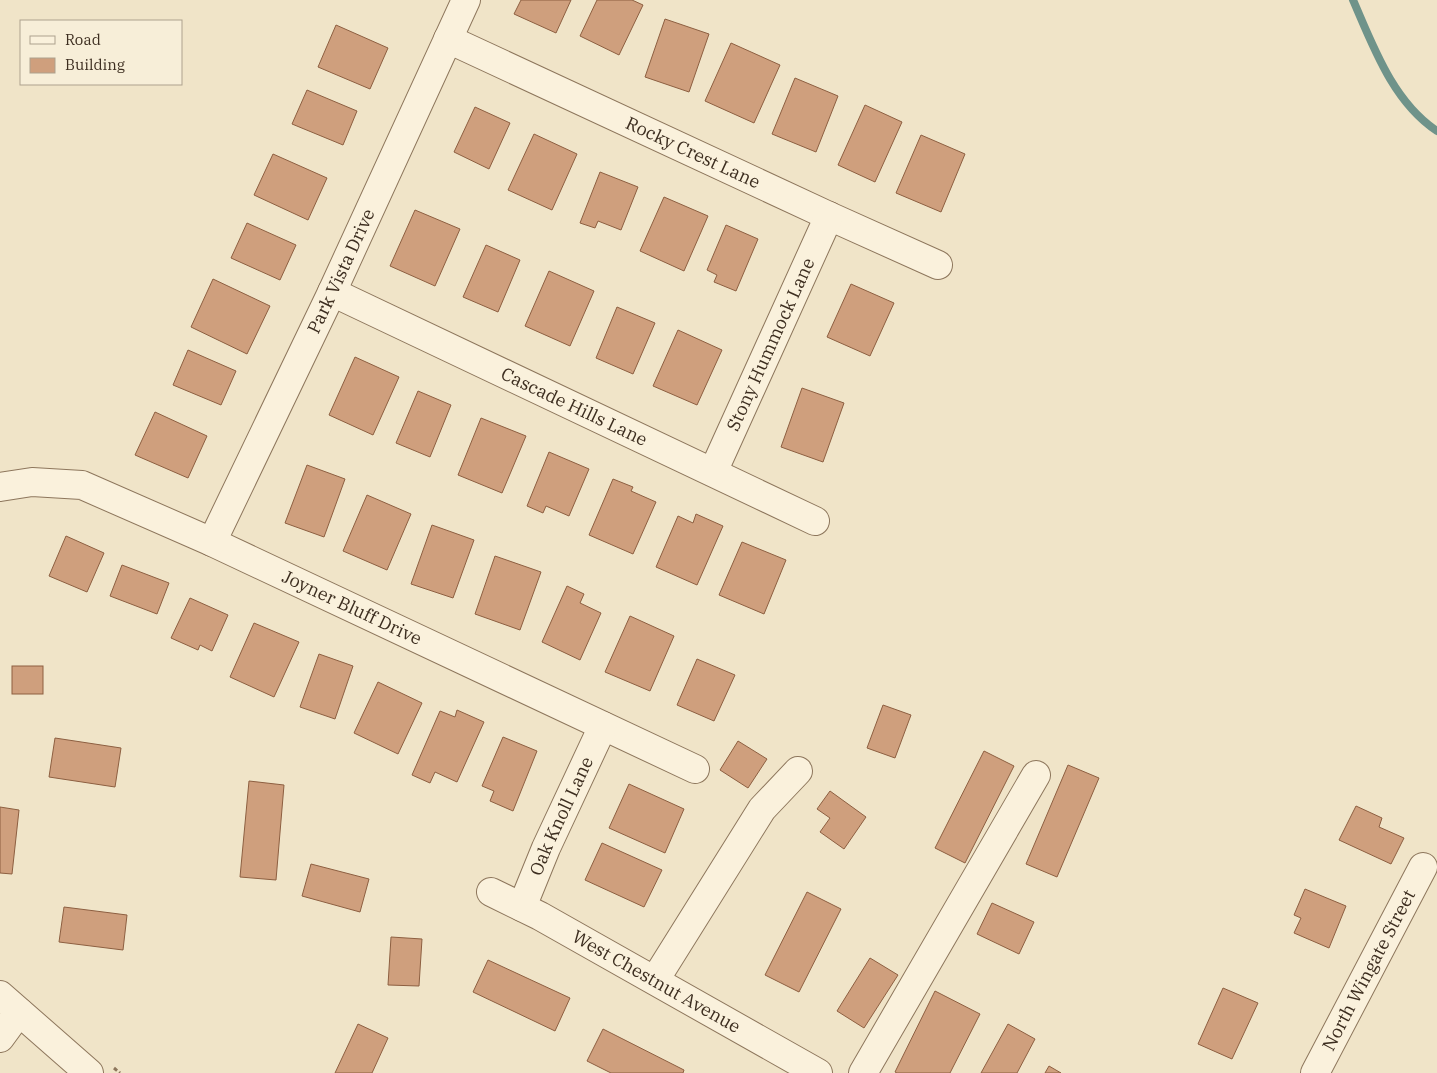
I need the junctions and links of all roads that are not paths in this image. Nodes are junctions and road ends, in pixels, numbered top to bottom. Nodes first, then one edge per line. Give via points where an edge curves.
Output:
1 (466, 0) edge
2 (448, 39) junction
3 (829, 216) junction
4 (938, 265) dead end
5 (332, 292) junction
6 (713, 472) junction
7 (0, 487) edge
8 (815, 521) dead end
9 (212, 542) junction
10 (603, 726) junction
11 (695, 769) dead end
12 (798, 771) dead end
13 (1036, 774) dead end
14 (1423, 867) dead end
15 (491, 892) dead end
16 (522, 907) junction
17 (655, 980) junction
18 (9, 1003) edge
19 (0, 1038) edge
20 (88, 1073) edge
21 (818, 1073) edge
22 (863, 1073) edge
23 (1315, 1073) edge

1 - 2 street, Park Vista Drive
2 - 3 street, Rocky Crest Lane
2 - 5 street, Park Vista Drive
3 - 4 street, Rocky Crest Lane
3 - 6 street, Stony Hummock Lane
5 - 6 street, Cascade Hills Lane
5 - 9 street, Park Vista Drive
6 - 8 street, Cascade Hills Lane
7 - 9 street, Joyner Bluff Drive via 32,482 82,485
9 - 10 street, Joyner Bluff Drive
10 - 11 street, Joyner Bluff Drive
10 - 16 street, Oak Knoll Lane
12 - 17 street via 762,809
13 - 22 street
14 - 23 street, North Wingate Street
15 - 16 street, West Chestnut Avenue
16 - 17 street, West Chestnut Avenue
17 - 21 street, West Chestnut Avenue
18 - 19 street
18 - 20 street

